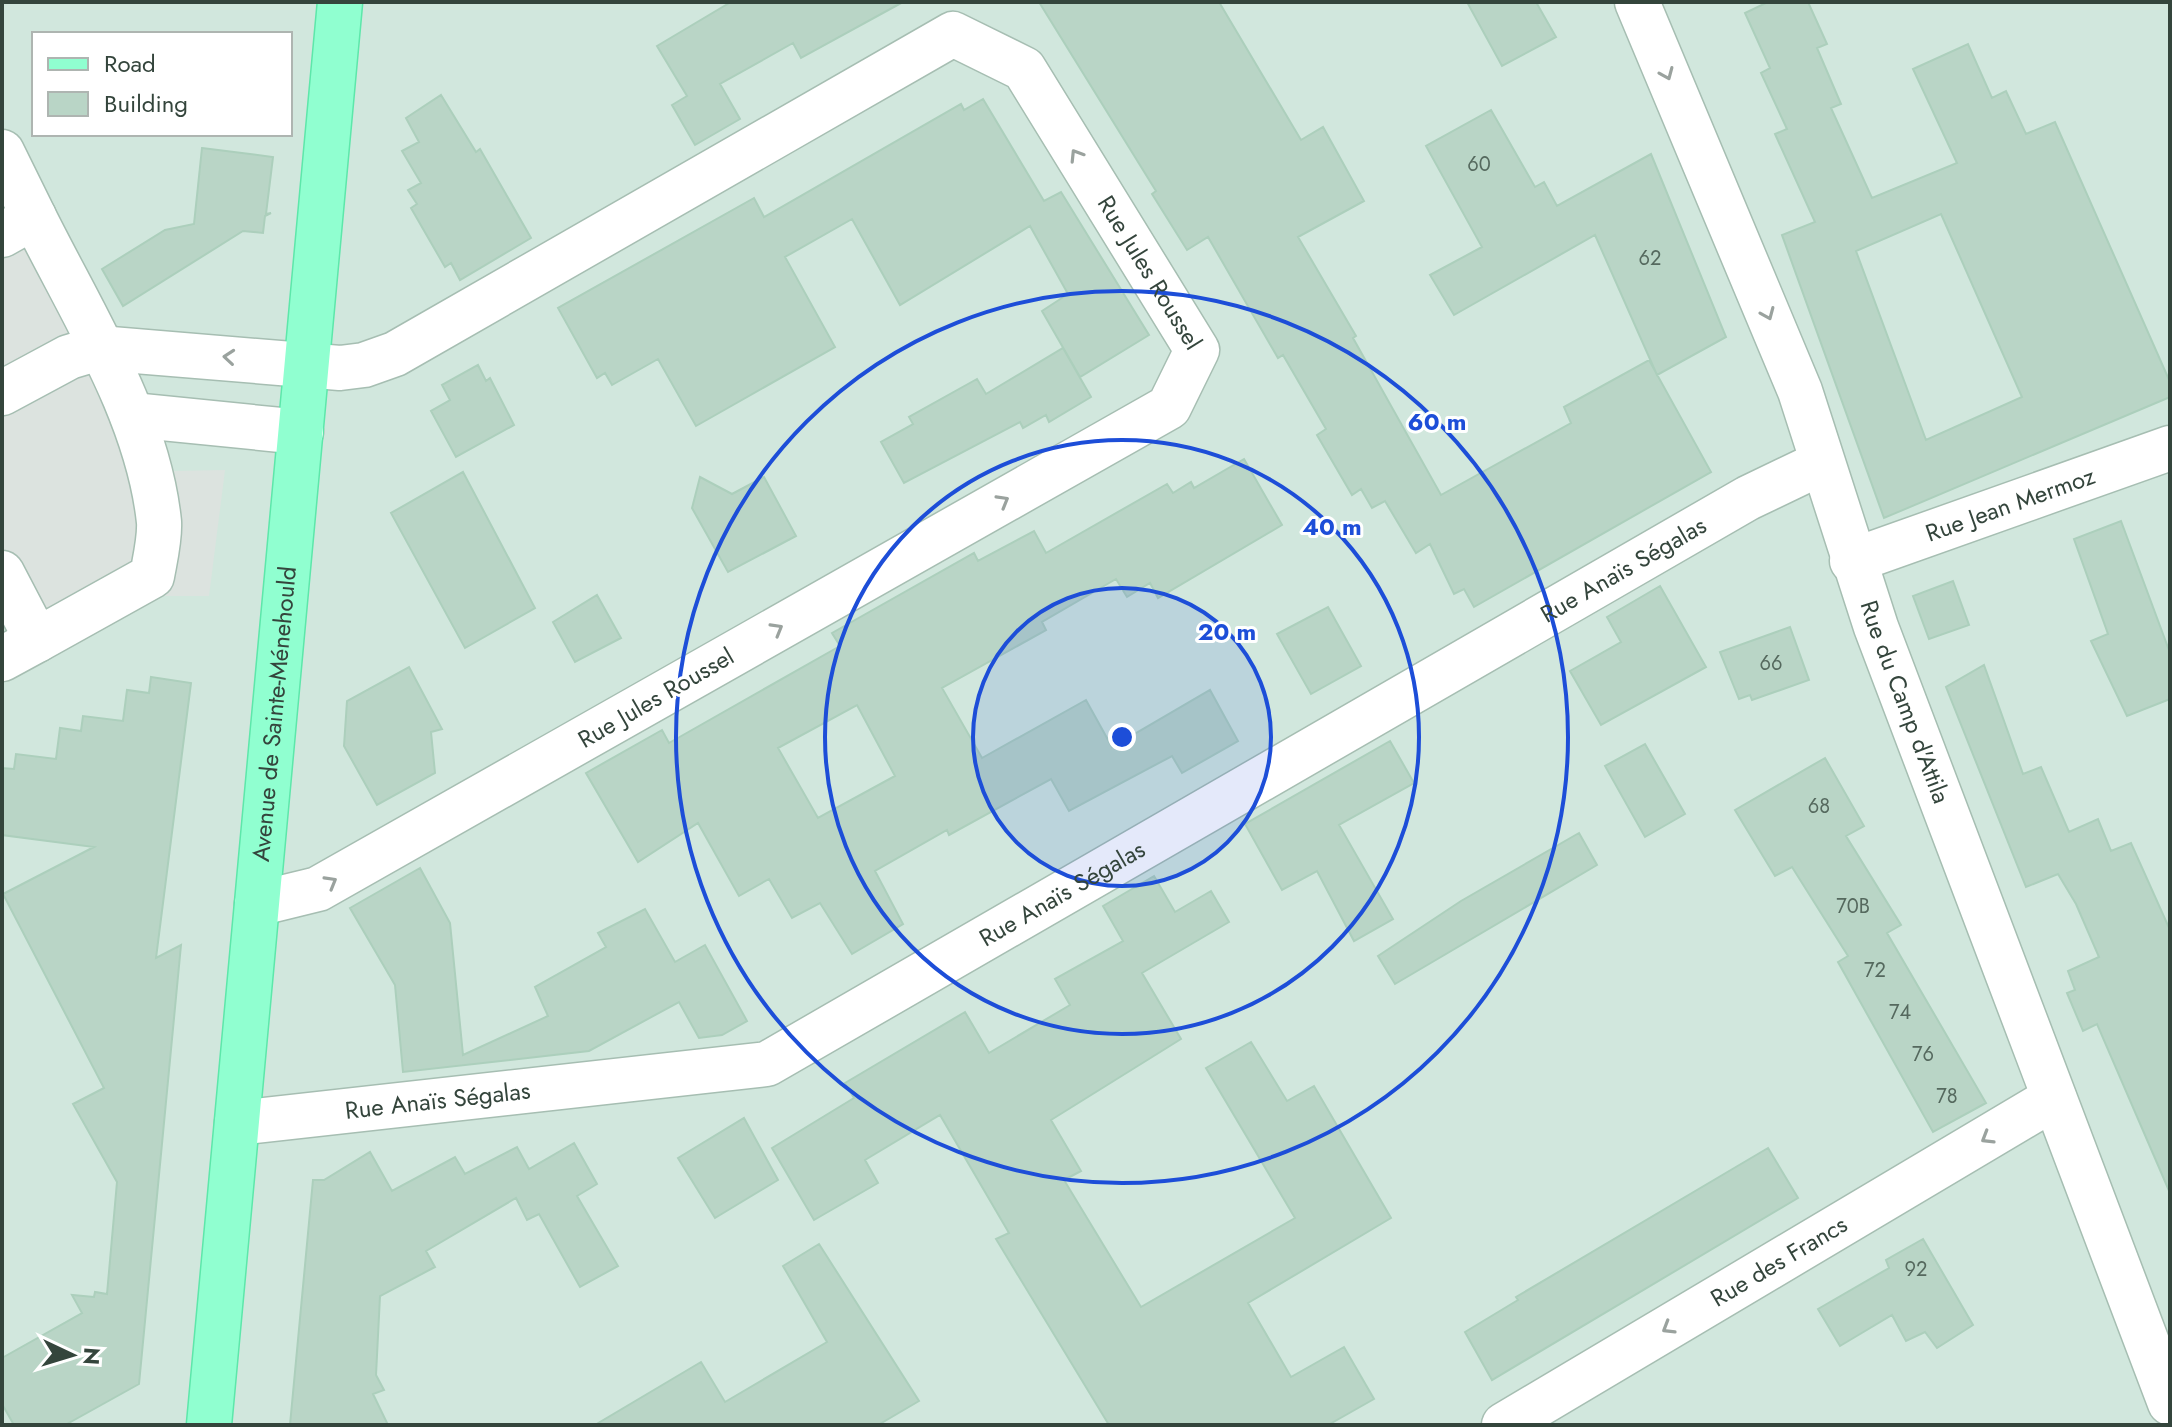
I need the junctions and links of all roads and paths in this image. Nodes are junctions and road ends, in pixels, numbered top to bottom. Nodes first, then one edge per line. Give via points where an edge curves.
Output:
1 (340, 2) edge
2 (1637, 2) edge
3 (2, 152) edge
4 (18, 226) edge
5 (99, 348) junction
6 (307, 364) junction
7 (2, 393) edge
8 (132, 415) junction
9 (301, 432) junction
10 (2170, 448) edge
11 (1821, 463) junction
12 (1852, 561) junction
13 (2, 573) edge
14 (19, 649) edge
15 (257, 904) junction
16 (2054, 1098) junction
17 (237, 1123) junction
18 (2170, 1403) edge
19 (209, 1425) edge
20 (1504, 1425) edge

1 - 6 main road, Avenue de Sainte-Ménehould
2 -> 11 street, Rue du Camp d'Attila via 1800,391
3 - 4 street
4 - 5 street
6 -> 5 street
5 - 7 street via 69,357
5 - 8 street
6 - 9 main road, Avenue de Sainte-Ménehould
15 -> 6 street, Rue Jules Roussel via 318,889 1169,407 1197,350 1024,69 953,34 395,354 340,368
8 - 9 street
8 - 14 street via 147,457 159,525 152,576
9 - 15 main road, Avenue de Sainte-Ménehould
10 - 12 street, Rue Jean Mermoz
11 - 12 street, Rue du Camp d'Attila
11 - 17 street, Rue Anaïs Ségalas via 1748,498 767,1064
12 - 16 street, Rue du Camp d'Attila
13 - 14 street
15 - 17 main road, Avenue de Sainte-Ménehould
16 - 18 street, Rue du Camp d'Attila
16 -> 20 street, Rue des Francs
17 - 19 main road, Avenue de Sainte-Ménehould

